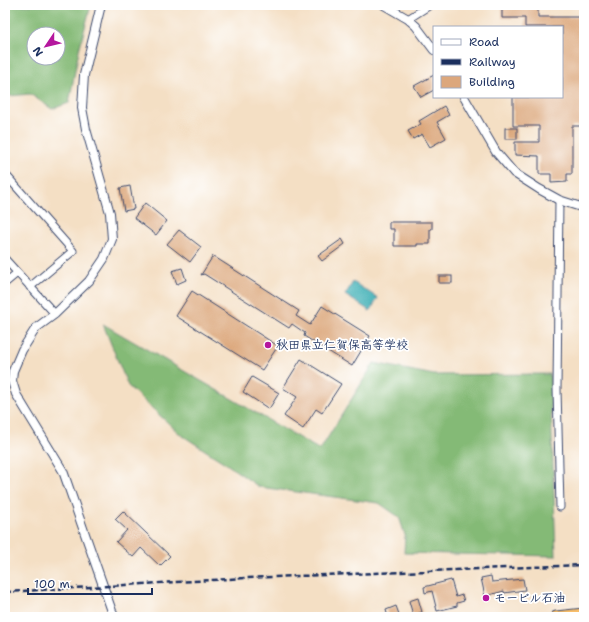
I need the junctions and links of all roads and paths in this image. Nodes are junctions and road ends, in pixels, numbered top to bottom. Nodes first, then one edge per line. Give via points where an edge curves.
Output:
1 (101, 5) edge
2 (384, 5) edge
3 (430, 5) edge
4 (408, 19) junction
5 (433, 49) edge
6 (465, 98) edge
7 (5, 174) edge
8 (560, 200) junction
9 (584, 208) edge
10 (5, 259) edge
11 (17, 273) junction
12 (5, 283) edge
13 (30, 288) junction
14 (55, 314) junction
15 (9, 379) edge
16 (560, 507) dead end
17 (584, 614) edge
18 (114, 617) edge
19 (556, 617) edge

1 - 14 street via 84,75 82,108 110,213 112,239 104,259 89,281
2 - 4 street
3 - 4 street
4 - 5 street
6 - 8 street via 496,152 514,173
7 - 13 street via 73,251
8 - 9 street
8 - 16 street via 557,389
10 - 11 street
11 - 12 street
11 - 13 street
13 - 14 street
14 - 15 street via 36,328 22,350
15 - 18 street via 63,471
17 - 19 highway

